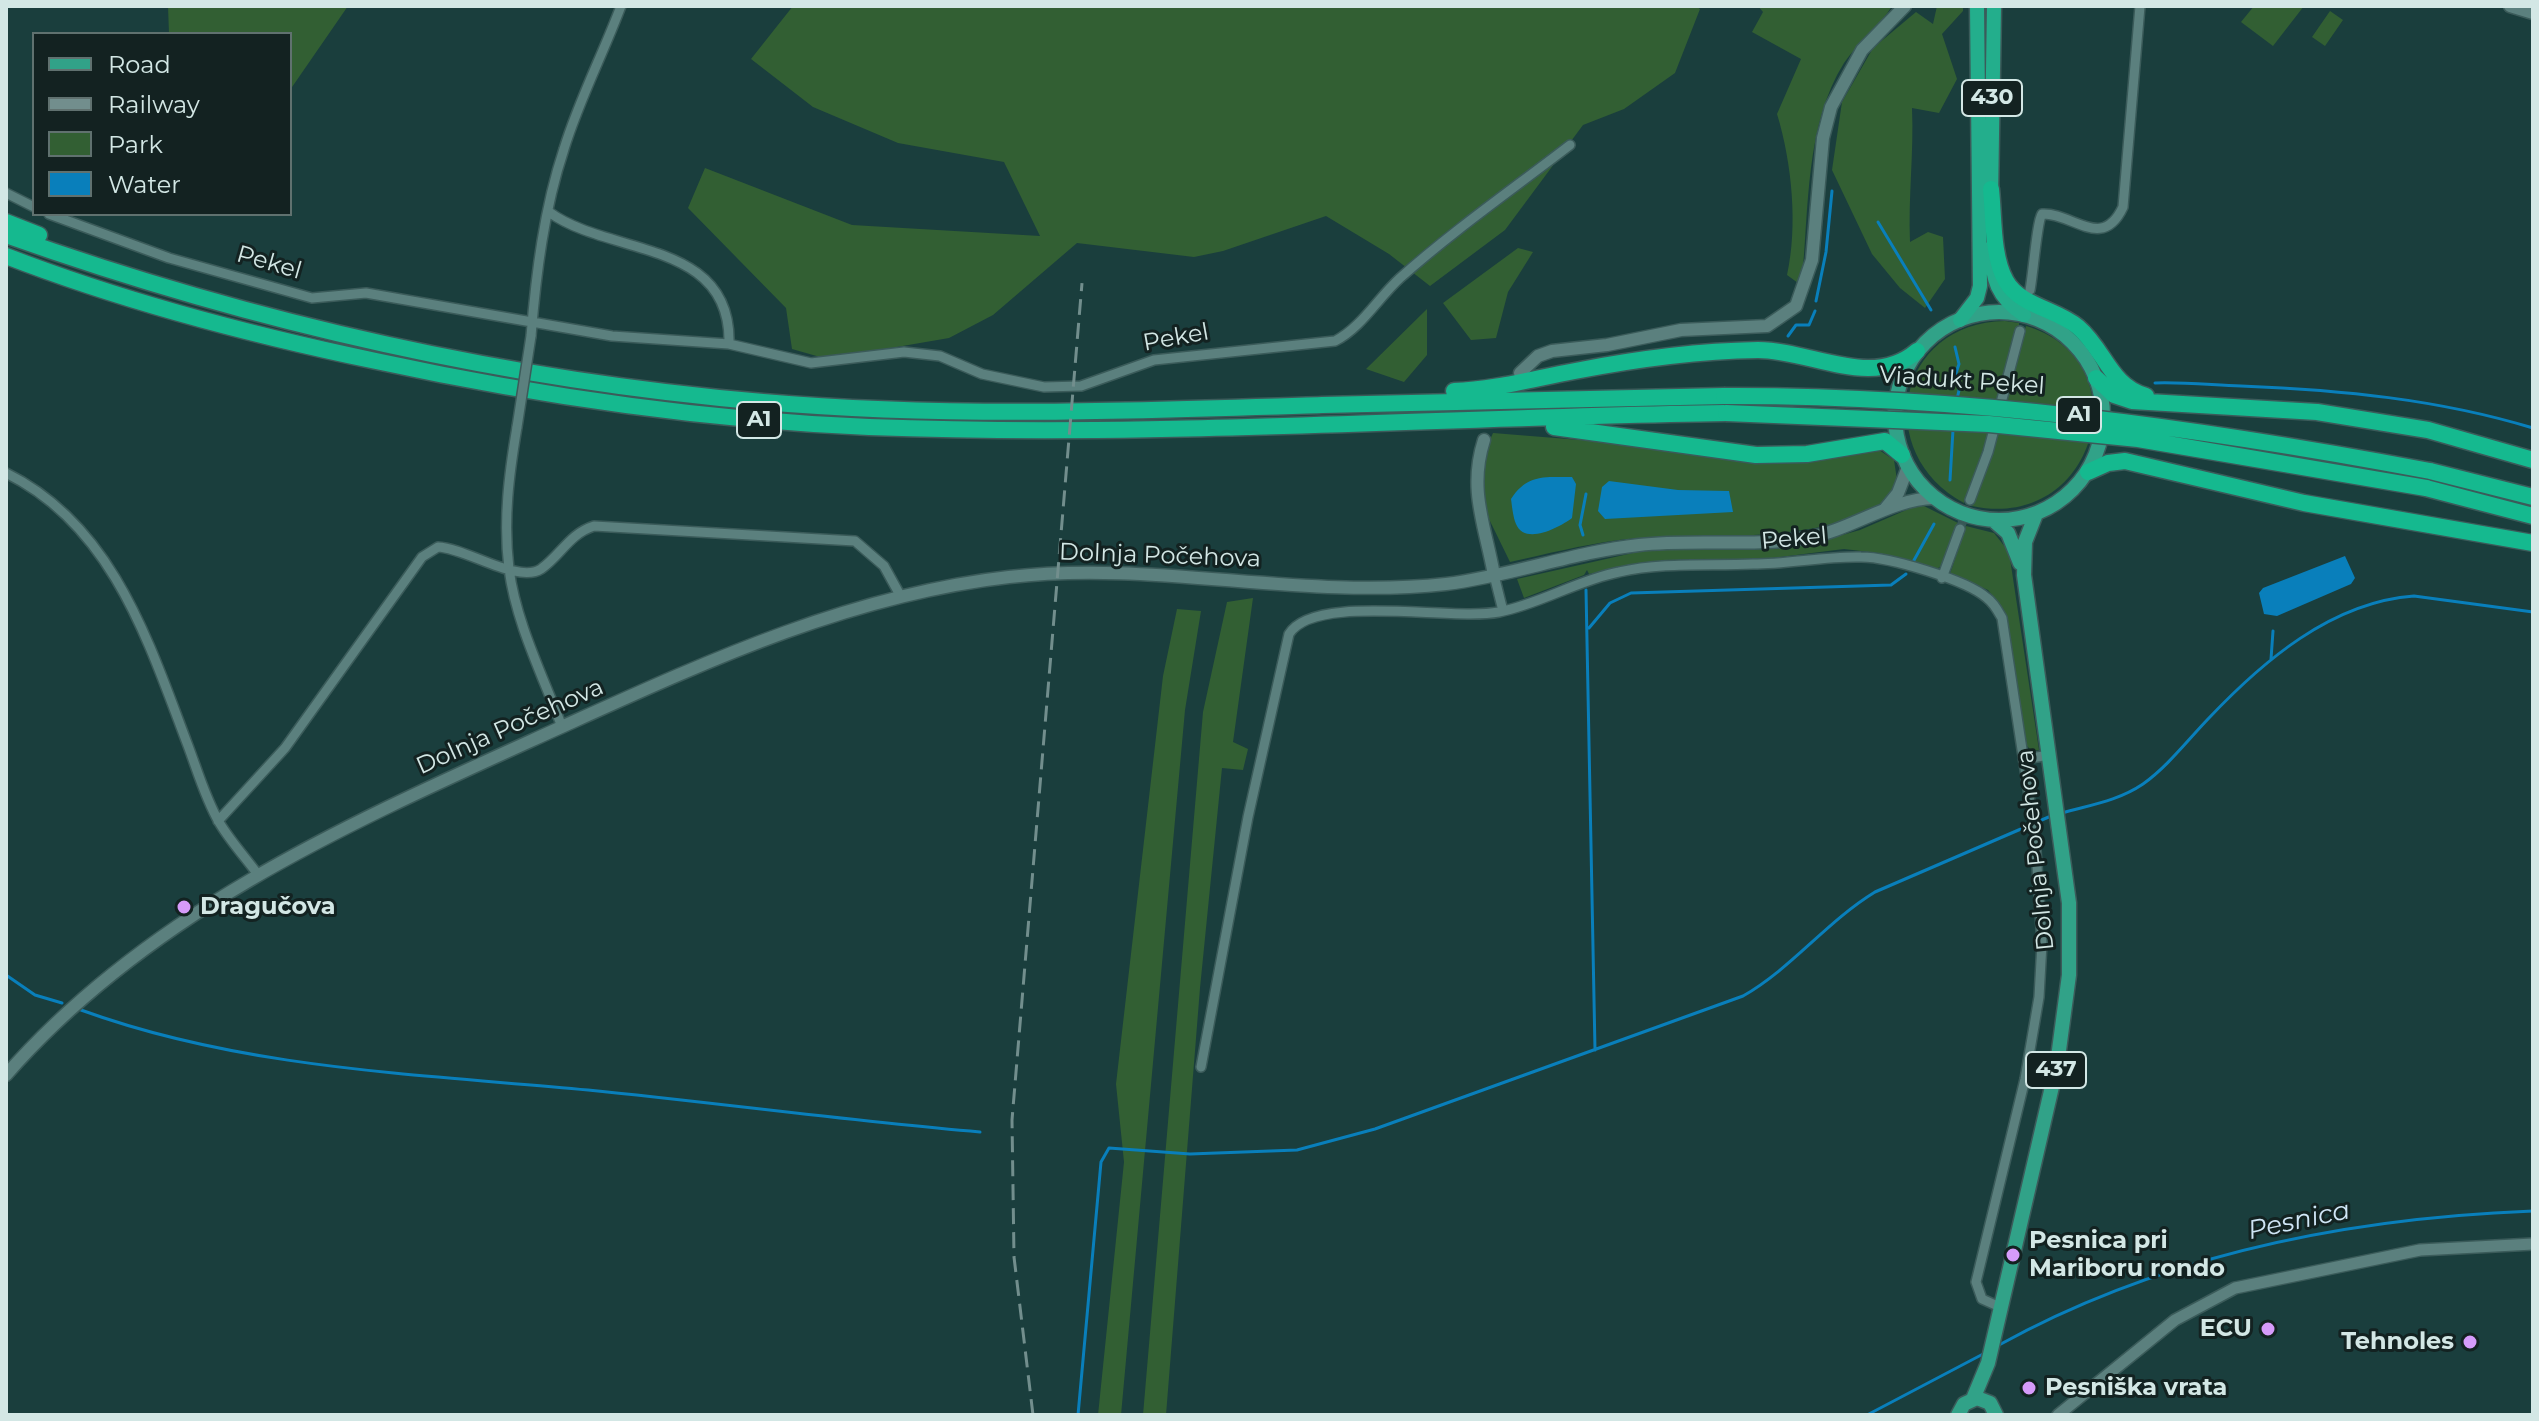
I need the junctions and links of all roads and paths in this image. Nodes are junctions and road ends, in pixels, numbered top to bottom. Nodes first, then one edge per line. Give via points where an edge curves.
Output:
1 (621, 6) edge
2 (1905, 6) edge
3 (1977, 6) edge
4 (1994, 6) edge
5 (2140, 6) edge
6 (2510, 6) edge
7 (2533, 13) edge
8 (1570, 145) dead end
9 (1991, 189) junction
10 (6, 193) edge
11 (32, 206) edge
12 (549, 212) junction
13 (54, 216) edge
14 (6, 222) edge
15 (6, 235) edge
16 (6, 256) edge
17 (6, 265) edge
18 (29, 265) junction
19 (96, 267) junction
20 (2030, 290) dead end
21 (2024, 315) junction
22 (1960, 320) junction
23 (533, 321) junction
24 (2020, 331) dead end
25 (729, 344) junction
26 (1917, 351) junction
27 (1520, 373) dead end
28 (2096, 378) junction
29 (2175, 401) junction
30 (1395, 403) junction
31 (1725, 404) junction
32 (1482, 422) junction
33 (1484, 440) dead end
34 (2533, 460) edge
35 (1905, 461) junction
36 (2088, 472) junction
37 (6, 473) edge
38 (2428, 480) junction
39 (2533, 497) edge
40 (1934, 498) junction
41 (1970, 500) tunnel mouth
42 (2036, 514) junction
43 (1878, 515) junction
44 (2533, 516) edge
45 (1993, 520) junction
46 (1960, 529) tunnel mouth
47 (2533, 543) edge
48 (509, 570) junction
49 (1494, 575) junction
50 (2024, 575) junction
51 (1942, 578) junction
52 (900, 595) junction
53 (1503, 611) junction
54 (562, 727) junction
55 (2049, 755) junction
56 (2025, 759) junction
57 (218, 821) junction
58 (259, 876) junction
59 (1201, 1067) dead end
60 (6, 1075) edge
61 (2533, 1244) edge
62 (1999, 1312) junction
63 (1988, 1363) junction
64 (1973, 1399) junction
65 (1995, 1411) edge
66 (1958, 1415) edge
67 (2058, 1415) edge

1 - 12 street via 564,146
2 - 27 main road via 1862,50 1831,107 1821,152 1812,260 1796,306 1767,326 1681,330 1552,351
3 - 22 highway, 430 via 1980,286
4 - 9 highway, 430
5 - 20 street via 2123,207 2111,223 2093,229 2042,214
6 - 7 main road
8 - 25 street, Pekel via 1434,250 1349,334 1335,341 1154,360 1081,386 1044,387 982,374 940,356 904,352 811,363
9 - 21 highway, 430 via 1995,282 2005,300
9 - 29 highway via 2000,267 2009,285 2022,298 2075,324 2126,388
10 - 11 street
12 - 23 street
12 - 25 street via 605,238 665,253 687,266 714,291 730,319
13 - 23 street, Pekel via 169,258 312,298 366,293
14 - 19 highway via 77,252
15 - 19 highway, A1
16 - 18 highway, A1
17 - 18 highway
18 - 32 highway, A1 via 245,330 401,367 536,395 758,420 1041,431
19 - 30 highway, A1 via 251,313 439,356 541,376 722,398 864,409 1038,411
21 - 22 main road, 430 via 1992,311
21 - 28 main road, 430 via 2063,333
22 - 26 main road, 430 via 1935,333
23 - 25 street, Pekel via 612,336
23 - 48 street, bridge via 506,495
24 - 41 street
26 - 30 highway via 1878,370 1762,350 1693,353 1470,391 1419,393
26 - 35 main road, 430 via 1897,396 1894,422
28 - 29 highway via 2123,398
28 - 36 main road, 430 via 2104,414
29 - 34 highway via 2317,412 2428,430
30 - 31 highway, A1
31 - 32 highway, A1
31 - 38 highway, Viadukt Pekel / A1, bridge via 1873,398 1993,406 2264,440
32 - 35 highway via 1497,427 1558,427 1756,455 1807,454 1885,441
33 - 49 main road via 1475,489
35 - 40 main road, 430
35 - 43 main road via 1898,493
36 - 42 main road, 430 via 2060,502
36 - 47 highway via 2125,461 2304,503
37 - 57 street via 58,505 118,585 152,646
38 - 39 highway, A1
38 - 44 highway, A1
40 - 43 main road, Dolnja Počehova via 1912,500
40 - 45 main road, 430 via 1966,515
42 - 45 main road, 430
42 - 50 main road, Dolnja Počehova / 437 via 2025,542
43 - 49 main road, Dolnja Počehova via 1807,538 1647,544
45 - 50 main road, Dolnja Počehova via 2008,533
46 - 51 street
48 - 52 street via 538,571 570,538 594,526 855,541 884,566
48 - 54 street via 524,629
48 - 57 street via 449,547 422,557 285,748
49 - 52 main road, Dolnja Počehova via 1443,584 1329,587 1131,572 1060,573
49 - 53 street
50 - 55 main road, Dolnja Počehova / 437
51 - 53 street, Pekel via 1865,557 1679,565 1622,571
51 - 56 street, Dolnja Počehova via 1987,597 2002,618
52 - 54 main road, Dolnja Počehova via 806,623
53 - 59 street, Pekel via 1475,616 1319,613 1297,622 1289,634
54 - 58 main road, Dolnja Počehova via 394,803
55 - 56 street
55 - 62 main road, Dolnja Počehova / 437 via 2069,903 2065,1019
56 - 62 street, Dolnja Počehova via 2042,943 2025,1079 1976,1282 1982,1299
57 - 58 street
58 - 60 main road, Dolnja Počehova via 113,970
61 - 67 street via 2420,1250 2235,1288 2175,1320
62 - 63 main road, Dolnja Počehova / 437
63 - 64 main road, 437
63 - 65 main road, 437
64 - 65 main road, 437
64 - 66 main road, 437

